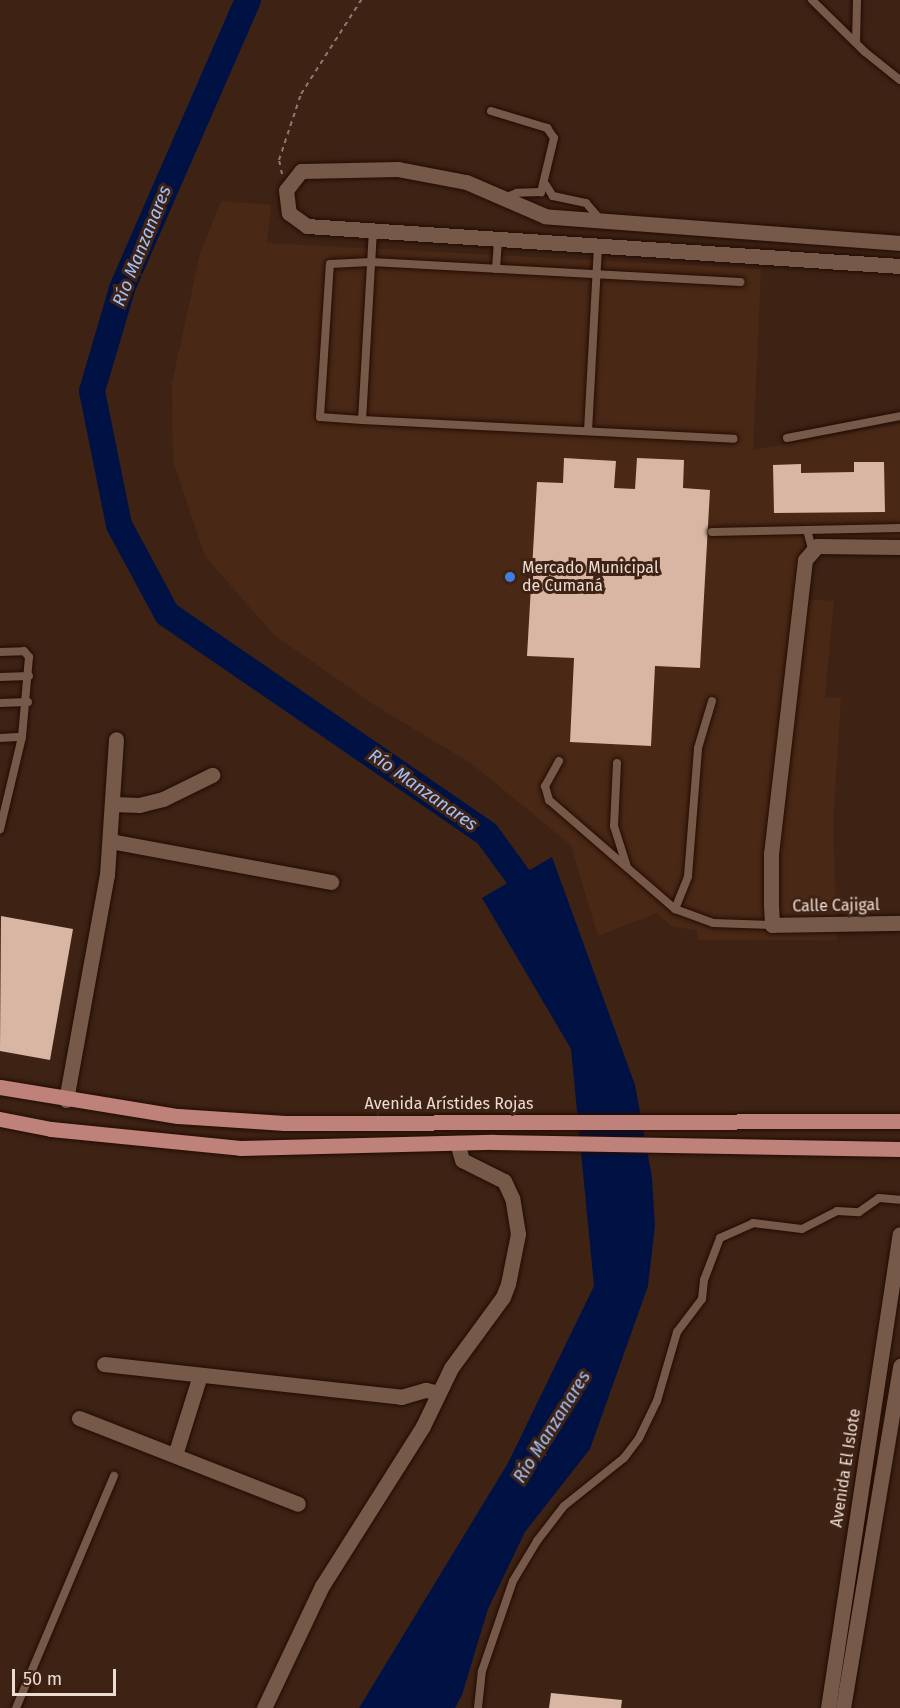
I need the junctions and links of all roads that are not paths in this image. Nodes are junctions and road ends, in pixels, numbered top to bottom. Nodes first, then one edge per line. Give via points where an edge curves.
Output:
1 (812, 0) edge
2 (857, 0) edge
3 (856, 42) junction
4 (900, 80) edge
5 (491, 111) dead end
6 (546, 185) junction
7 (504, 198) junction
8 (601, 221) junction
9 (373, 230) junction
10 (498, 239) junction
11 (900, 243) edge
12 (598, 246) junction
13 (372, 262) junction
14 (900, 266) edge
15 (496, 269) junction
16 (597, 274) junction
17 (740, 282) dead end
18 (900, 416) edge
19 (362, 420) junction
20 (588, 431) junction
21 (787, 438) dead end
22 (734, 439) dead end
23 (900, 528) edge
24 (807, 530) junction
25 (712, 532) dead end
26 (900, 547) edge
27 (812, 549) junction
28 (0, 651) edge
29 (29, 676) junction
30 (0, 677) edge
31 (712, 701) dead end
32 (28, 702) junction
33 (0, 703) edge
34 (22, 737) junction
35 (0, 738) edge
36 (116, 739) dead end
37 (559, 761) dead end
38 (617, 763) dead end
39 (212, 775) dead end
40 (113, 804) junction
41 (0, 829) edge
42 (110, 841) junction
43 (629, 871) junction
44 (331, 882) dead end
45 (675, 909) junction
46 (900, 923) edge
47 (772, 925) junction
48 (0, 1086) edge
49 (66, 1100) junction
50 (0, 1119) edge
51 (900, 1121) edge
52 (457, 1143) junction
53 (900, 1149) edge
54 (900, 1200) edge
55 (900, 1234) edge
56 (104, 1364) dead end
57 (900, 1366) edge
58 (200, 1375) junction
59 (439, 1393) junction
60 (79, 1418) dead end
61 (175, 1455) junction
62 (114, 1476) dead end
63 (298, 1504) dead end
64 (16, 1708) edge
65 (264, 1708) edge
66 (478, 1708) edge
67 (828, 1708) edge
68 (843, 1708) edge

1 - 3 lane
2 - 3 lane
3 - 4 lane
5 - 6 lane via 547,128 554,138
6 - 7 lane via 541,192
6 - 8 lane via 553,196 586,203
7 - 8 street via 545,216
7 - 9 street via 466,182 398,169 302,171 286,190 289,213 307,225
8 - 11 street
9 - 10 street
9 - 13 lane
10 - 12 street
10 - 15 lane
12 - 14 street
12 - 16 lane
13 - 15 lane
13 - 19 lane
13 - 19 lane via 330,264 327,275 320,417
15 - 16 lane
16 - 17 lane
16 - 20 lane
18 - 21 lane
19 - 20 lane
20 - 22 lane
23 - 24 lane
24 - 25 lane
24 - 27 lane
26 - 27 street
27 - 47 street via 804,572 771,853
28 - 29 lane via 24,651 29,657
29 - 30 lane
29 - 32 lane
31 - 45 lane via 698,748 688,876
32 - 33 lane
32 - 34 lane
34 - 35 lane
34 - 41 lane
36 - 40 street
37 - 43 lane via 545,786 549,800
38 - 43 lane via 614,826
39 - 40 street via 163,799 138,805
40 - 42 street
42 - 44 street
42 - 49 street
43 - 45 lane
45 - 47 lane via 713,923
46 - 47 street, Calle Cajigal
48 - 49 main road, Avenida Arístides Rojas
49 - 51 main road, Avenida Arístides Rojas via 178,1116 285,1123
50 - 52 main road via 51,1129 240,1148
52 - 53 main road
52 - 59 street via 467,1164 504,1181 508,1187 517,1222 517,1247 503,1297 451,1368
54 - 66 lane via 879,1198 859,1212 837,1211 802,1229 753,1223 720,1238 704,1280 702,1299 678,1332 649,1422 624,1458 564,1506 513,1581 482,1671
55 - 67 street, Avenida El Islote
56 - 58 street
57 - 68 street
58 - 59 street via 401,1397 426,1390
58 - 61 street
59 - 65 street via 423,1426 322,1586
60 - 61 street
61 - 63 street
62 - 64 lane

